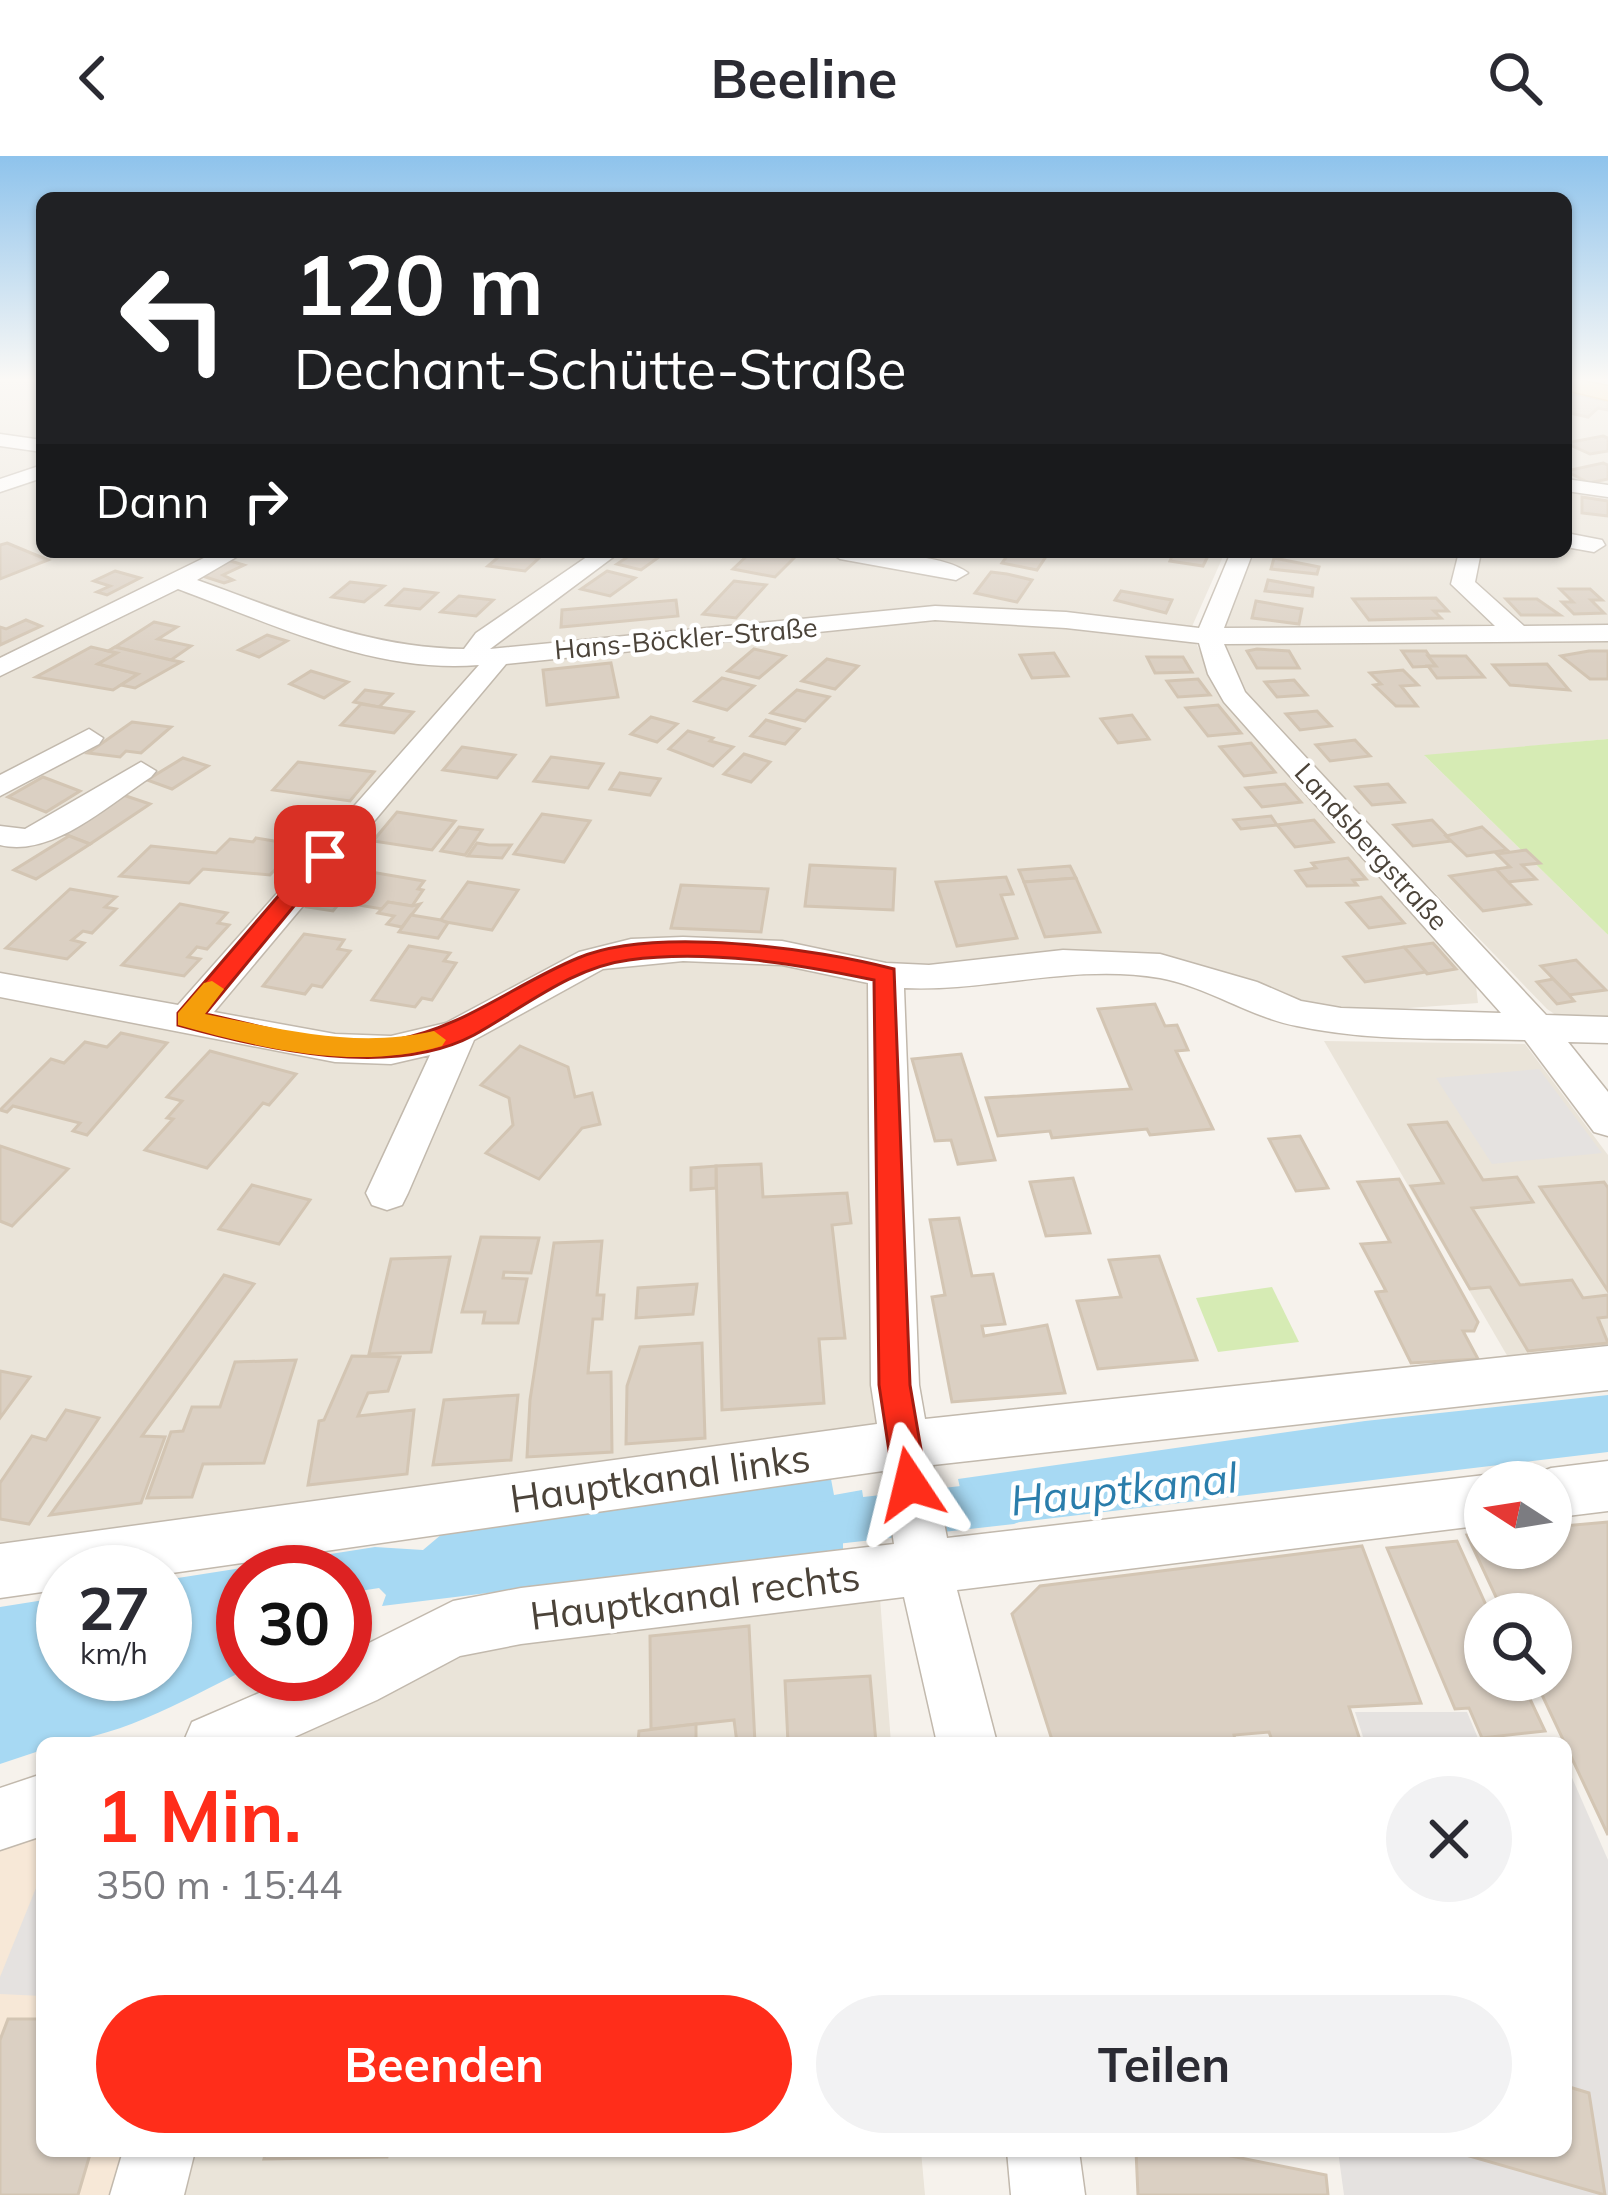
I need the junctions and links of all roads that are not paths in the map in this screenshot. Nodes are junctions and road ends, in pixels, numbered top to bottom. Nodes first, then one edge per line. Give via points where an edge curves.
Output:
1 (34, 473) edge
2 (1572, 485) edge
3 (0, 486) edge
4 (1608, 491) edge
5 (1572, 541) edge
6 (1594, 545) dead end
7 (222, 558) edge
8 (600, 558) edge
9 (872, 558) edge
10 (971, 558) edge
11 (1239, 558) edge
12 (1469, 558) edge
13 (956, 574) junction
14 (176, 580) junction
15 (935, 613) junction
16 (1608, 633) edge
17 (1519, 634) junction
18 (1206, 636) junction
19 (483, 657) junction
20 (0, 668) edge
21 (89, 738) dead end
22 (141, 771) dead end
23 (0, 787) edge
24 (0, 836) edge
25 (886, 975) junction
26 (0, 985) edge
27 (187, 1019) junction
28 (1537, 1029) junction
29 (1608, 1030) edge
30 (459, 1032) junction
31 (1608, 1121) edge
32 (387, 1193) dead end
33 (1608, 1368) edge
34 (1608, 1486) edge
35 (1572, 1490) edge
36 (1464, 1500) edge
37 (914, 1508) junction
38 (0, 1570) edge
39 (277, 1728) edge
40 (239, 1737) edge
41 (967, 1737) edge
42 (36, 1807) edge
43 (0, 1819) edge
44 (157, 2157) edge
45 (1044, 2157) edge
46 (147, 2195) edge
47 (1048, 2195) edge

1 - 3 street
2 - 4 street
5 - 6 street
7 - 14 street
8 - 19 street via 485,638
9 - 13 street
10 - 13 street
11 - 18 street
12 - 17 street via 1463,584
13 - 15 street
14 - 19 street, Hans-Böckler-Straße via 344,642 417,656
14 - 20 street
15 - 18 street, Hans-Böckler-Straße
15 - 19 street, Hans-Böckler-Straße
16 - 17 street, Hans-Böckler-Straße
17 - 18 street, Hans-Böckler-Straße
18 - 28 street, Landsbergstraße via 1234,697
19 - 27 street via 492,666
21 - 23 street
22 - 24 street via 36,836
25 - 28 street via 1063,962 1160,966 1310,1016
25 - 30 street via 782,953 631,952 548,981
25 - 37 street via 895,1385
26 - 27 street
27 - 30 street via 335,1048 391,1050
28 - 29 street
28 - 31 street, Landsbergstraße
30 - 32 street
33 - 37 street, Hauptkanal links
34 - 35 street
36 - 37 street, Hauptkanal rechts
37 - 38 street, Hauptkanal links
37 - 39 street, Hauptkanal rechts via 453,1629
37 - 41 street
39 - 40 street, Hauptkanal rechts
42 - 43 street
44 - 46 street
45 - 47 street

